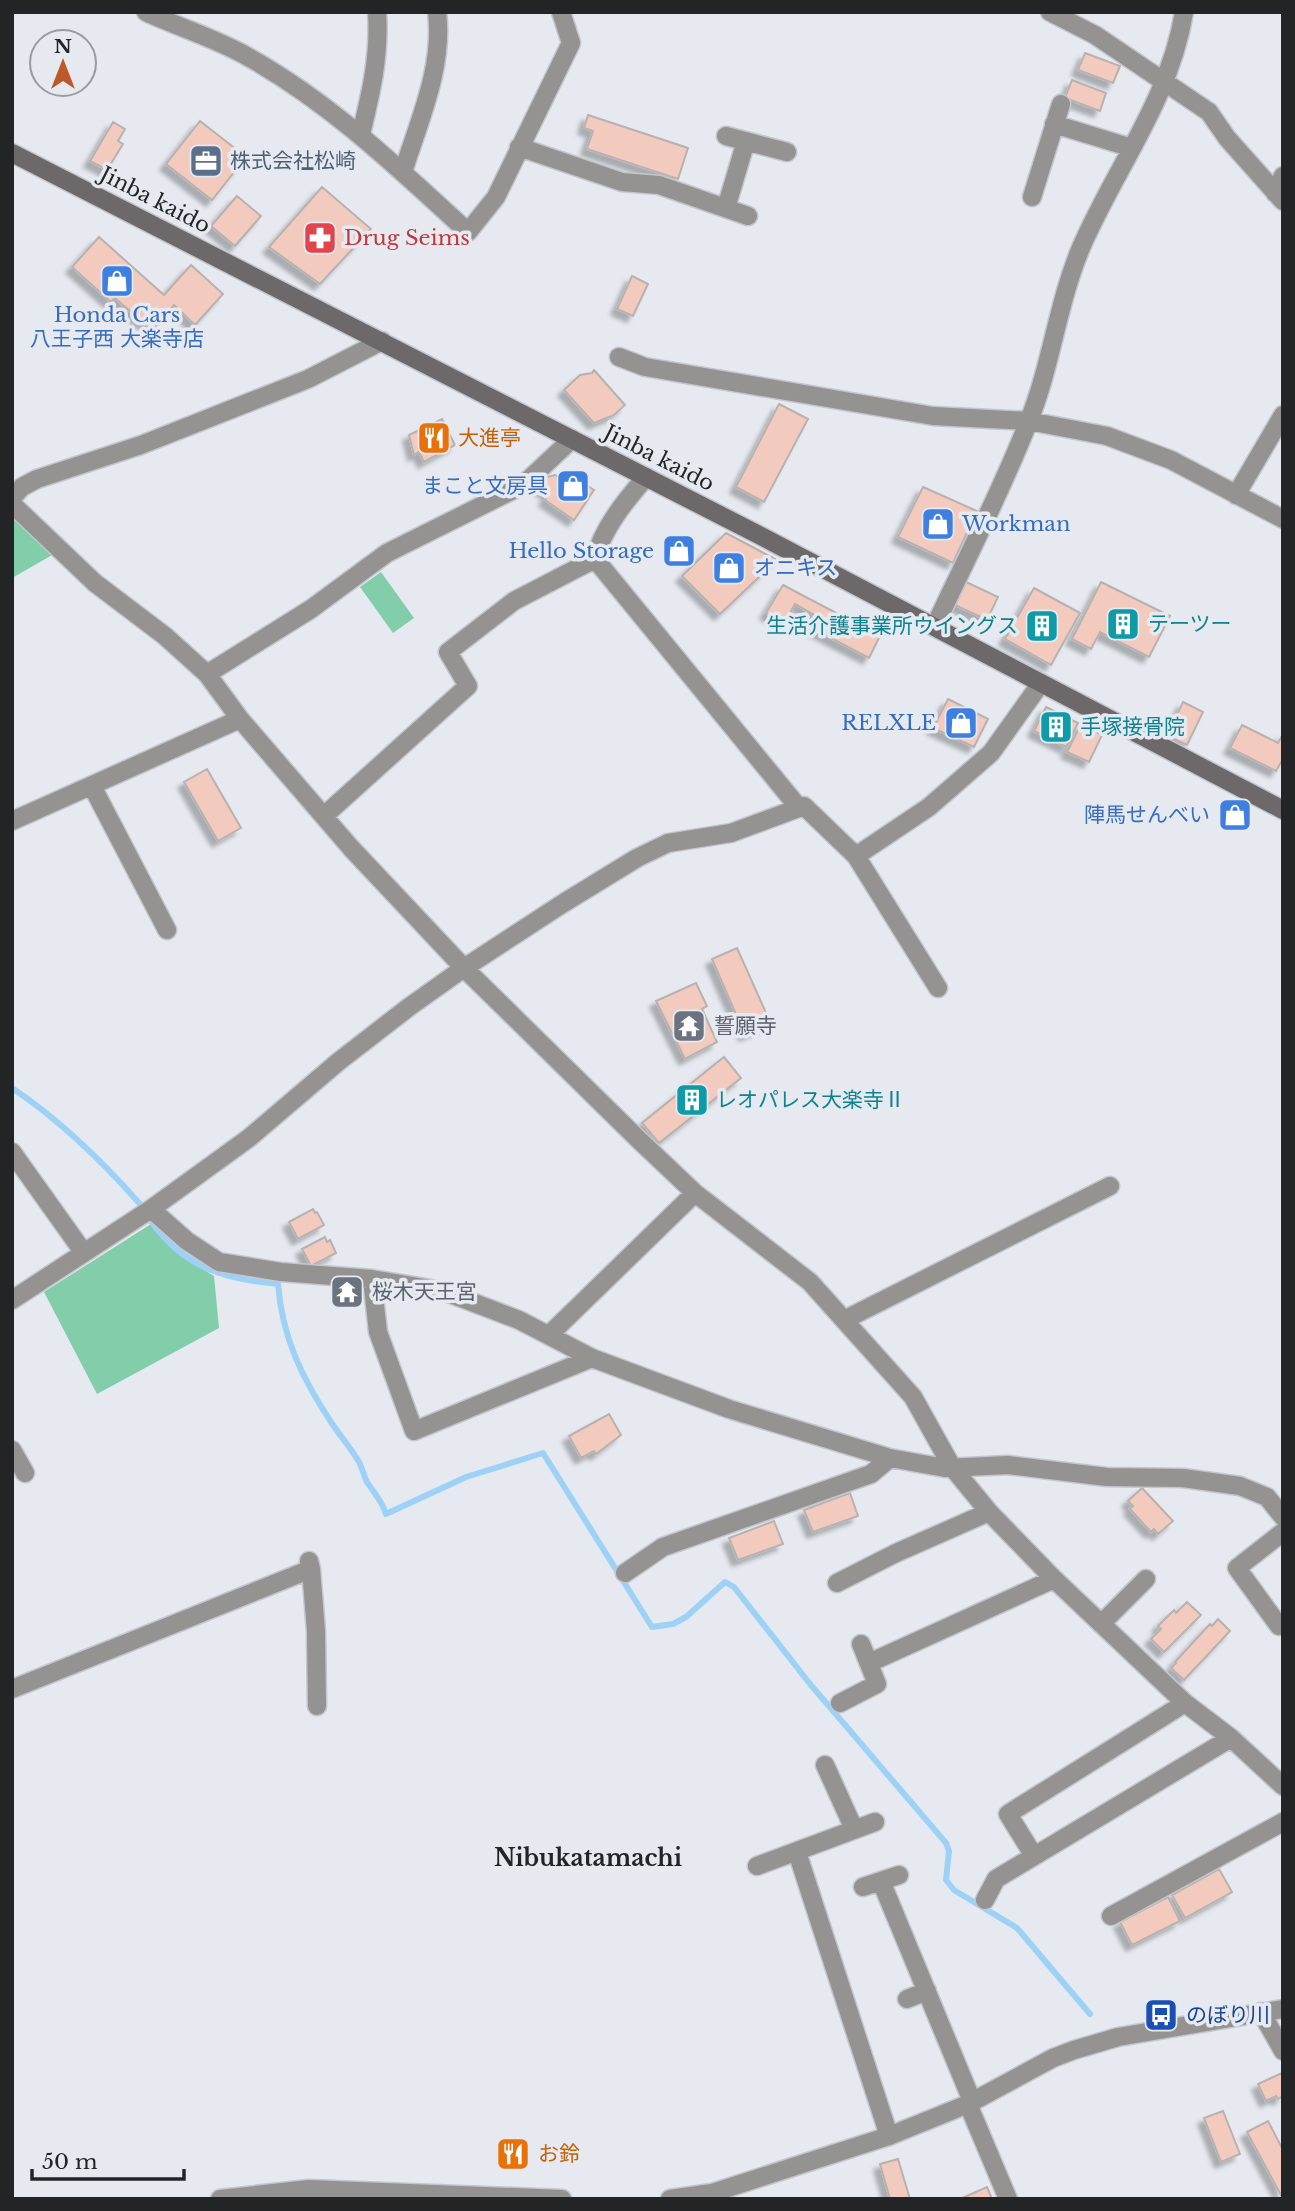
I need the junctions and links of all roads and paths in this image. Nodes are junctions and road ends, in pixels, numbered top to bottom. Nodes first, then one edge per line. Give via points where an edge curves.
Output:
1 (146, 12) edge
2 (377, 12) edge
3 (437, 12) edge
4 (561, 12) edge
5 (1050, 12) edge
6 (1184, 12) edge
7 (1165, 84) junction
8 (1061, 104) dead end
9 (1055, 124) junction
10 (361, 134) junction
11 (726, 135) dead end
12 (746, 141) junction
13 (519, 147) junction
14 (1132, 148) junction
15 (787, 152) dead end
16 (12, 153) edge
17 (403, 172) junction
18 (1280, 190) edge
19 (1032, 197) dead end
20 (726, 208) junction
21 (748, 216) dead end
22 (382, 341) junction
23 (619, 357) dead end
24 (1283, 415) edge
25 (1029, 421) junction
26 (572, 439) junction
27 (646, 477) junction
28 (1236, 495) junction
29 (12, 498) edge
30 (12, 504) edge
31 (1283, 520) edge
32 (595, 559) junction
33 (935, 626) junction
34 (207, 674) junction
35 (1041, 682) junction
36 (240, 719) junction
37 (92, 786) junction
38 (799, 808) junction
39 (1283, 810) edge
40 (325, 815) junction
41 (12, 821) edge
42 (856, 856) junction
43 (167, 930) dead end
44 (464, 968) junction
45 (937, 988) dead end
46 (12, 1152) edge
47 (1110, 1186) dead end
48 (695, 1193) junction
49 (151, 1209) junction
50 (84, 1253) junction
51 (372, 1279) junction
52 (12, 1300) edge
53 (845, 1320) junction
54 (549, 1335) junction
55 (592, 1358) junction
56 (12, 1450) edge
57 (890, 1458) junction
58 (952, 1467) junction
59 (25, 1474) dead end
60 (989, 1512) junction
61 (1283, 1517) edge
62 (1283, 1532) edge
63 (625, 1573) dead end
64 (1054, 1579) junction
65 (1146, 1579) dead end
66 (836, 1583) dead end
67 (1101, 1624) junction
68 (1279, 1626) dead end
69 (861, 1644) dead end
70 (869, 1663) junction
71 (12, 1689) edge
72 (840, 1703) dead end
73 (1185, 1703) junction
74 (317, 1706) dead end
75 (1231, 1738) junction
76 (825, 1765) dead end
77 (1283, 1786) edge
78 (875, 1822) dead end
79 (1283, 1822) edge
80 (853, 1829) junction
81 (797, 1852) junction
82 (1034, 1856) junction
83 (757, 1866) dead end
84 (899, 1874) dead end
85 (881, 1881) junction
86 (863, 1887) dead end
87 (985, 1900) dead end
88 (1111, 1916) dead end
89 (927, 1991) junction
90 (907, 1999) dead end
91 (1283, 2009) edge
92 (1261, 2012) junction
93 (1283, 2051) edge
94 (970, 2103) junction
95 (889, 2136) junction
96 (517, 2198) edge
97 (220, 2199) edge
98 (562, 2199) edge
99 (670, 2199) edge
100 (1008, 2199) edge

1 - 10 street via 247,56
2 - 10 street via 375,72
3 - 17 street via 432,79
4 - 13 street via 571,43
5 - 7 street via 1095,35
6 - 7 street
7 - 14 street
7 - 18 street via 1209,112 1227,138
8 - 9 street
9 - 14 street
9 - 19 street
10 - 17 street
11 - 12 street
12 - 15 street
12 - 20 street
13 - 17 street via 496,197 468,232
13 - 20 street via 622,182 659,185
14 - 25 street via 1070,274
16 - 22 main road, Jinba kaido
20 - 21 street
22 - 26 main road, Jinba kaido
22 - 29 street via 308,379 141,445 37,479
23 - 25 street via 657,369 933,416
24 - 28 street
25 - 28 street via 1107,436 1171,460
25 - 33 street
26 - 27 main road, Jinba kaido
26 - 34 street via 523,485 387,553 311,609
27 - 32 street via 615,519
27 - 33 main road, Jinba kaido
28 - 31 street
30 - 34 street via 95,583
32 - 38 street
32 - 40 street via 514,601 448,652 468,686
33 - 35 main road, Jinba kaido
34 - 36 street
35 - 39 main road, Jinba kaido
35 - 42 street via 991,752 929,807
36 - 37 street
36 - 40 street
37 - 41 street
37 - 43 street
38 - 42 street via 804,806
38 - 44 street via 731,833 668,843
40 - 44 street
42 - 45 street
44 - 48 street
44 - 49 street via 338,1062 249,1138
46 - 50 street
47 - 53 street
48 - 53 street via 810,1282
48 - 54 street
49 - 50 street
49 - 51 street via 219,1262
50 - 52 street
51 - 54 street via 443,1292
51 - 55 street via 378,1332 414,1431
53 - 58 street via 913,1397
54 - 55 street
55 - 57 street via 729,1409
56 - 59 street
57 - 58 street
57 - 63 street via 871,1474 663,1548
58 - 60 street
58 - 61 street via 1007,1465 1240,1486 1267,1497
60 - 64 street
60 - 66 street
62 - 68 street via 1237,1568
64 - 67 street
64 - 70 street
65 - 67 street
67 - 73 street
69 - 70 street
70 - 72 street via 877,1684
71 - 74 street via 310,1565
73 - 75 street
73 - 82 street via 1008,1814
75 - 77 street
75 - 82 street
76 - 80 street
78 - 80 street
79 - 88 street
80 - 81 street
81 - 83 street
81 - 95 street
82 - 87 street via 996,1879
84 - 85 street
85 - 86 street
85 - 89 street
89 - 90 street
89 - 94 street
91 - 92 street
92 - 93 street
92 - 94 street via 1118,2037 1074,2050
94 - 95 street
94 - 100 street
95 - 99 street via 712,2193
96 - 97 street via 309,2189
96 - 98 street

